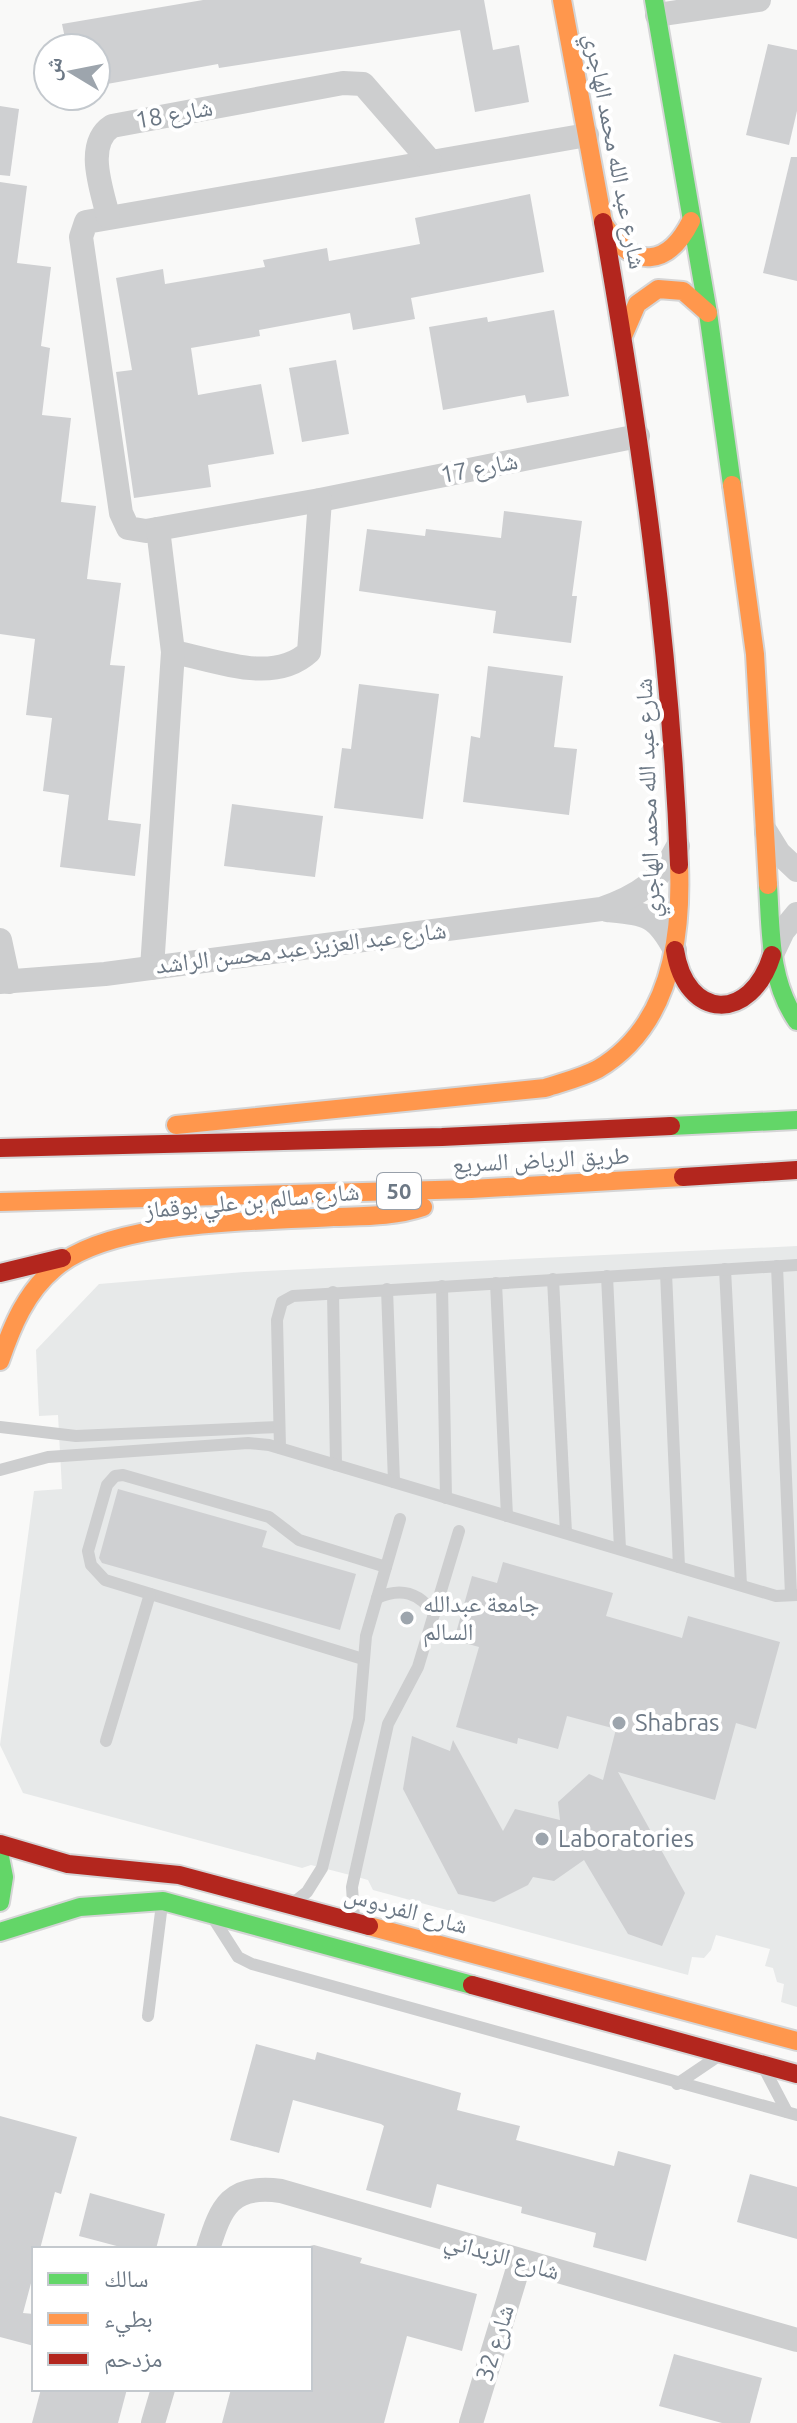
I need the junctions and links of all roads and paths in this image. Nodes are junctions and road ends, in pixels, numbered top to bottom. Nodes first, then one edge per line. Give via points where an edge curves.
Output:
1 (562, 0) edge
2 (759, 0) edge
3 (655, 7) edge
4 (587, 135) junction
5 (430, 161) junction
6 (108, 216) junction
7 (691, 221) junction
8 (605, 226) junction
9 (708, 313) junction
10 (624, 334) junction
11 (638, 436) junction
12 (320, 500) junction
13 (158, 529) junction
14 (173, 652) junction
15 (766, 830) junction
16 (678, 846) junction
17 (797, 870) edge
18 (601, 909) junction
19 (797, 914) edge
20 (0, 940) edge
21 (675, 950) junction
22 (772, 955) junction
23 (152, 968) junction
24 (5, 982) edge
25 (797, 1021) edge
26 (797, 1120) edge
27 (0, 1141) edge
28 (0, 1148) edge
29 (797, 1170) edge
30 (471, 1189) junction
31 (0, 1202) edge
32 (70, 1256) junction
33 (797, 1265) edge
34 (777, 1266) junction
35 (725, 1269) junction
36 (0, 1273) edge
37 (666, 1273) junction
38 (607, 1276) junction
39 (553, 1279) junction
40 (496, 1283) junction
41 (442, 1286) junction
42 (387, 1289) junction
43 (333, 1292) junction
44 (0, 1361) edge
45 (0, 1427) edge
46 (279, 1427) junction
47 (280, 1448) junction
48 (336, 1465) junction
49 (0, 1470) edge
50 (394, 1482) junction
51 (446, 1498) junction
52 (507, 1516) junction
53 (400, 1519) dead end
54 (459, 1531) dead end
55 (566, 1533) junction
56 (620, 1549) junction
57 (386, 1567) junction
58 (679, 1567) junction
59 (741, 1585) junction
60 (150, 1594) junction
61 (794, 1595) edge
62 (377, 1598) junction
63 (434, 1614) junction
64 (363, 1659) junction
65 (106, 1741) dead end
66 (0, 1844) edge
67 (0, 1857) edge
68 (163, 1901) junction
69 (0, 1902) edge
70 (292, 1905) junction
71 (211, 1913) junction
72 (355, 1921) junction
73 (0, 1932) edge
74 (148, 2016) dead end
75 (797, 2041) edge
76 (724, 2053) junction
77 (762, 2064) junction
78 (797, 2074) edge
79 (677, 2084) junction
80 (792, 2113) edge
81 (209, 2247) edge
82 (520, 2262) junction
83 (797, 2340) edge
84 (162, 2391) edge
85 (153, 2423) edge
86 (471, 2423) edge

1 - 4 main road, شارع عبد الله محمد الهاجري
2 - 3 street
3 - 7 main road
4 - 5 street
4 - 8 main road, شارع عبد الله محمد الهاجري
5 - 6 street
5 - 6 street, شارع 18 via 363,84 343,83 112,126 101,137 97,155
6 - 13 street via 86,222 81,237 121,513 128,528
7 - 8 main road via 674,249 642,258 613,242
7 - 9 main road
8 - 10 main road, شارع عبد الله محمد الهاجري
9 - 10 main road via 682,289 664,287 643,295 628,312
9 - 15 main road via 755,654
10 - 11 main road, شارع عبد الله محمد الهاجري
11 - 12 street, شارع 17
11 - 16 main road, شارع عبد الله محمد الهاجري via 668,668
12 - 13 street, شارع 17
12 - 14 street via 309,652 295,665 272,671
13 - 14 street
14 - 23 street
15 - 17 street
15 - 22 main road
16 - 18 street, شارع عبد العزيز عبد محسن الراشد via 666,870 646,889
16 - 21 main road, شارع عبد الله محمد الهاجري
18 - 21 street, شارع عبد العزيز عبد محسن الراشد via 650,916 662,925
18 - 23 street, شارع عبد العزيز عبد محسن الراشد
19 - 22 street
20 - 24 street
21 - 22 main road via 683,984 704,1000 730,1004 760,987
21 - 27 main road, شارع عبد الله محمد الهاجري via 655,1010 631,1038 593,1072 545,1088
22 - 25 main road via 784,1002
23 - 24 street, شارع عبد العزيز عبد محسن الراشد
26 - 28 main road, طريق الرياض السريع / 50 via 442,1137
29 - 30 main road, طريق الرياض السريع / 50
30 - 31 main road, طريق الرياض السريع / 50
30 - 32 main road, شارع سالم بن علي بوقماز via 417,1210 177,1229 124,1238
32 - 36 main road
32 - 44 main road, شارع سالم بن علي بوقماز via 32,1290
33 - 34 lane
34 - 35 lane
34 - 61 lane
35 - 37 lane
35 - 59 lane
37 - 38 lane
37 - 58 lane
38 - 39 lane
38 - 56 lane
39 - 40 lane
39 - 55 lane
40 - 41 lane
40 - 52 lane
41 - 42 lane
41 - 51 lane
42 - 43 lane
42 - 50 lane
43 - 46 lane via 293,1296 278,1311
43 - 48 lane
45 - 46 lane via 76,1436
46 - 47 lane
47 - 48 lane
47 - 49 lane via 248,1443 48,1457
48 - 50 lane
50 - 51 lane
51 - 52 lane
52 - 55 lane
53 - 57 lane
54 - 63 lane
55 - 56 lane
56 - 58 lane
57 - 60 lane via 299,1540 269,1517 119,1475 107,1485 88,1558 105,1580
57 - 62 lane
58 - 59 lane
59 - 61 lane via 776,1596
60 - 64 lane
60 - 65 lane
62 - 63 lane via 389,1593 415,1595
62 - 64 lane
63 - 72 lane via 412,1681 388,1724 352,1887
64 - 70 lane via 359,1719 322,1868
66 - 70 main road, شارع الفردوس via 68,1864 179,1875
67 - 69 main road
68 - 71 main road
68 - 73 main road via 112,1899
68 - 74 lane
70 - 72 main road, شارع الفردوس
71 - 76 main road
71 - 79 lane via 226,1943 252,1964
72 - 75 main road, شارع الفردوس
76 - 77 main road
76 - 79 lane
77 - 78 main road
77 - 80 lane
79 - 80 lane
81 - 82 street, شارع الزبداني via 226,2204 243,2193 272,2190
82 - 83 street, شارع الزبداني
82 - 86 street, شارع 32
84 - 85 street

